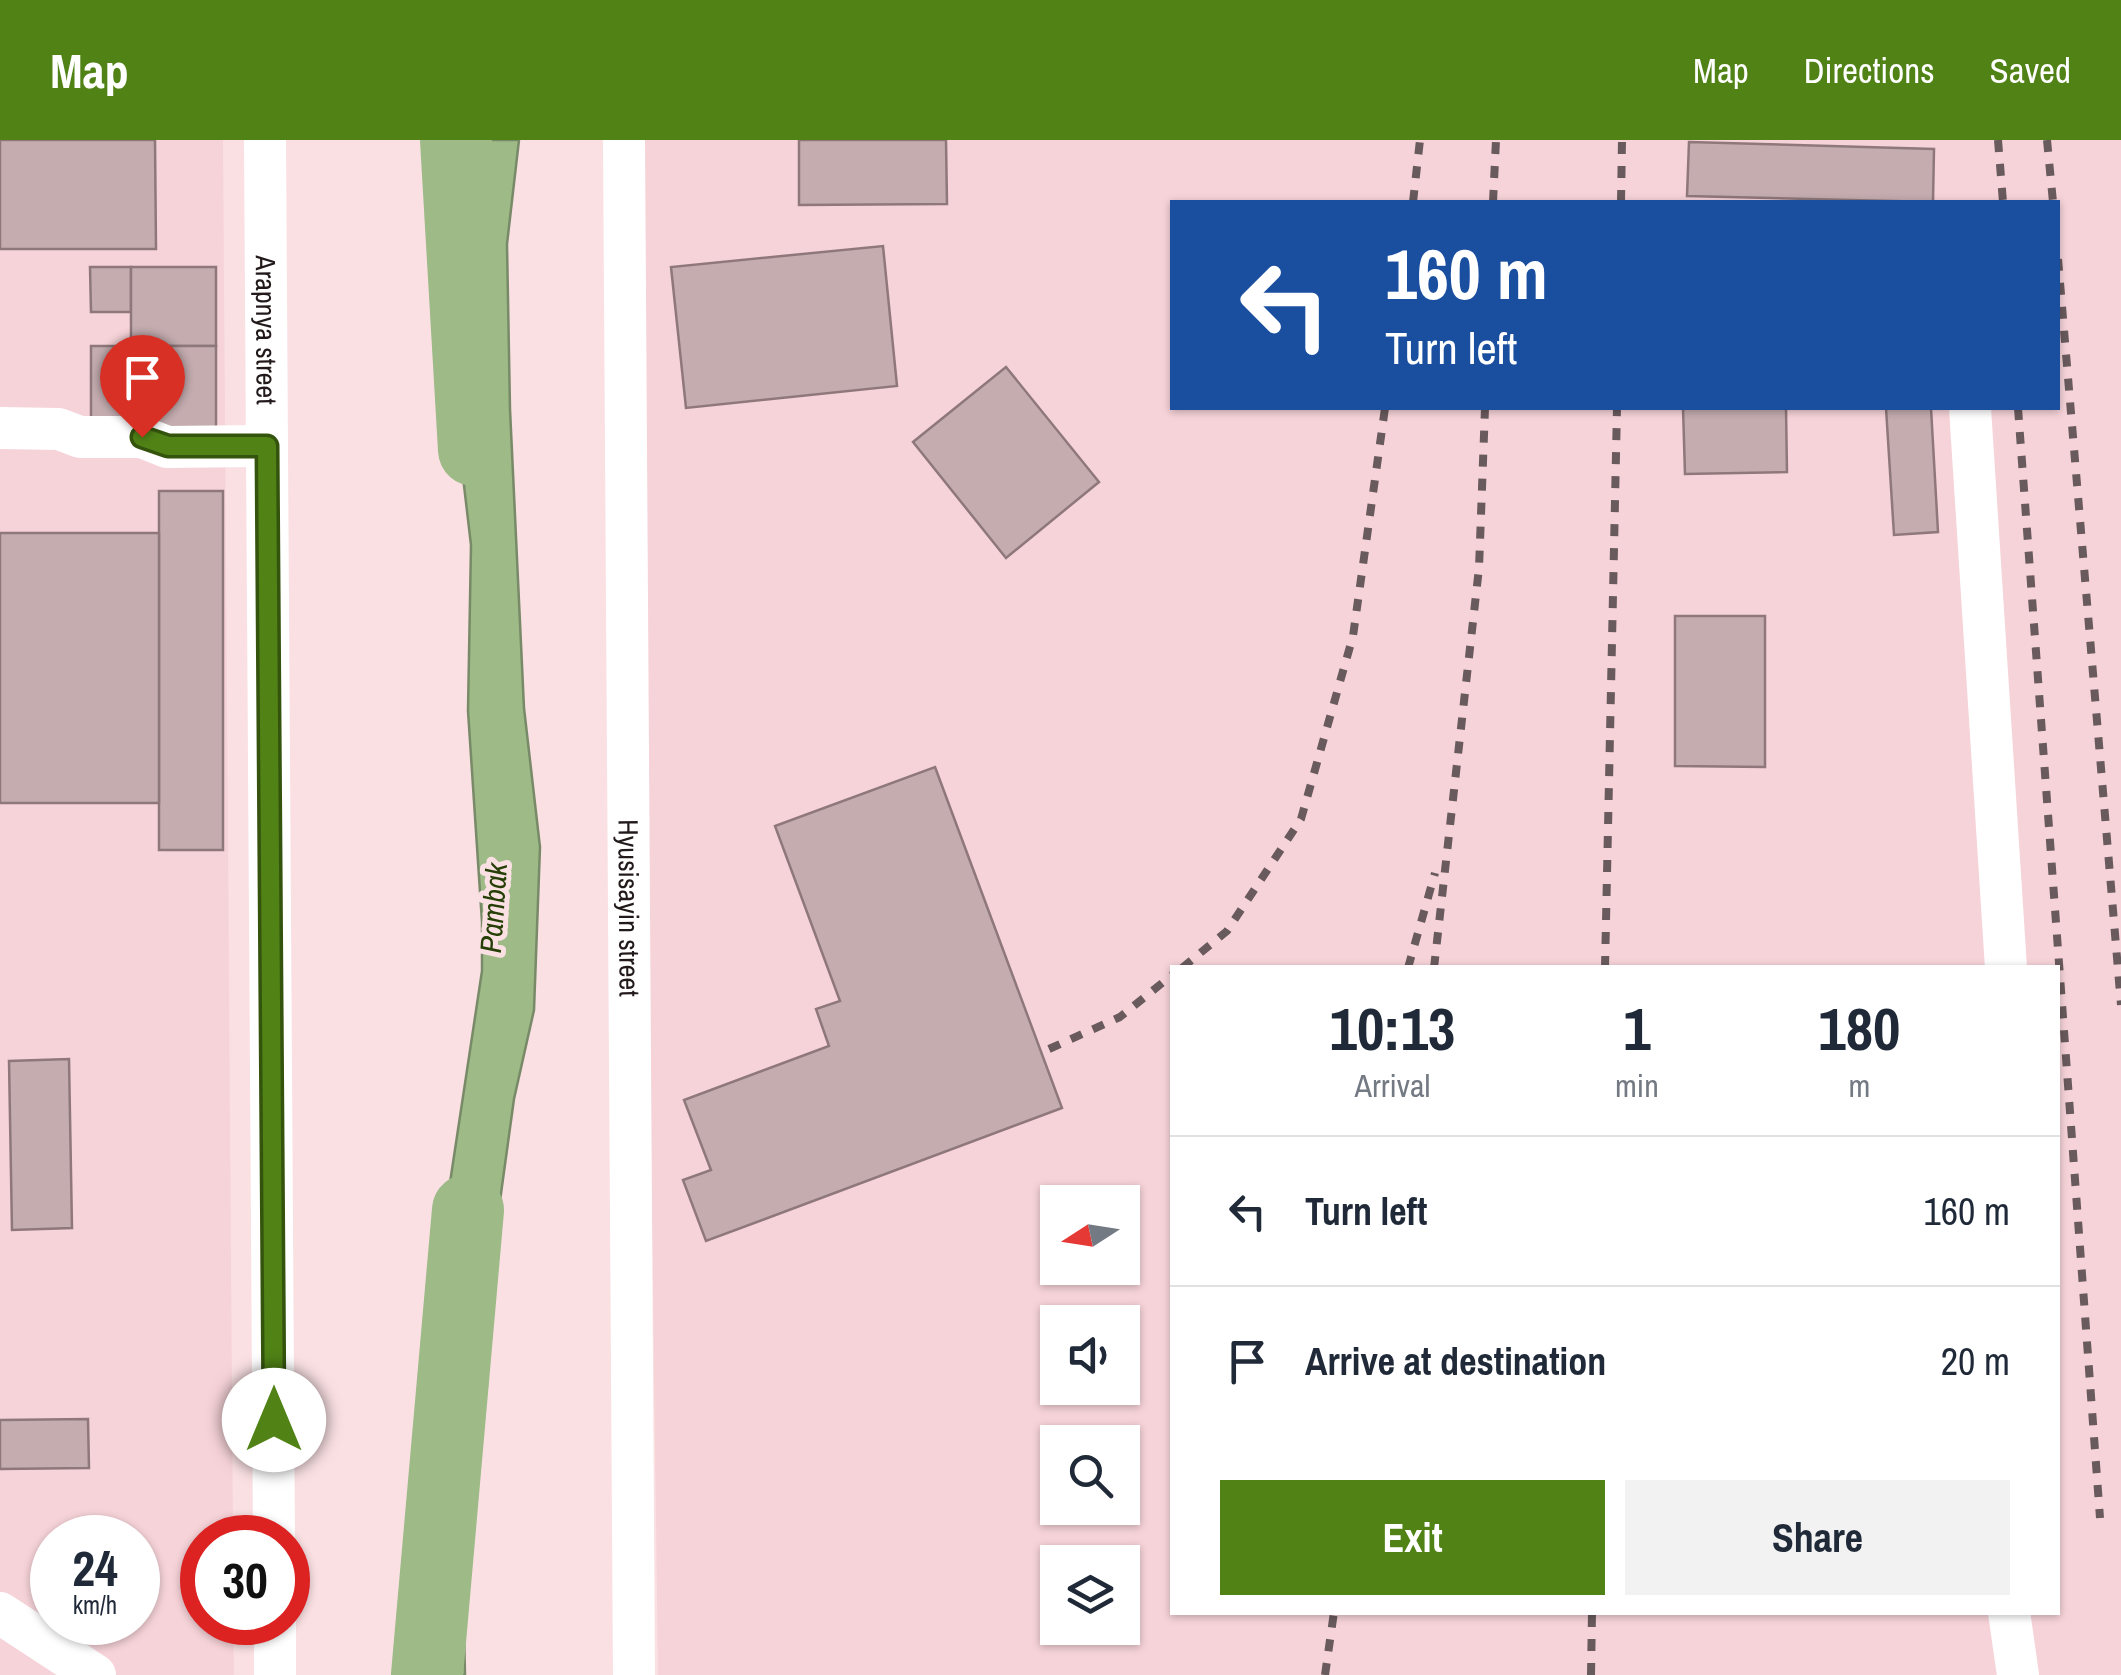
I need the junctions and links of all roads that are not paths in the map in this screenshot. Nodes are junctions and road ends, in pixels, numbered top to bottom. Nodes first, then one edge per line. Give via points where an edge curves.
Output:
1 (265, 140) edge
2 (624, 140) edge
3 (1970, 410) edge
4 (0, 428) edge
5 (267, 446) junction
6 (2006, 965) edge
7 (274, 1515) edge
8 (0, 1613) edge
9 (2008, 1615) edge
10 (275, 1645) edge
11 (95, 1675) edge
12 (275, 1675) edge
13 (634, 1675) edge
14 (2018, 1675) edge

1 - 5 street, Arapnya street
2 - 13 street, Hyusisayin street
3 - 6 street
4 - 5 street via 59,428 80,437 142,437 168,446
5 - 7 street, Arapnya street
8 - 11 street
9 - 14 street
10 - 12 street

